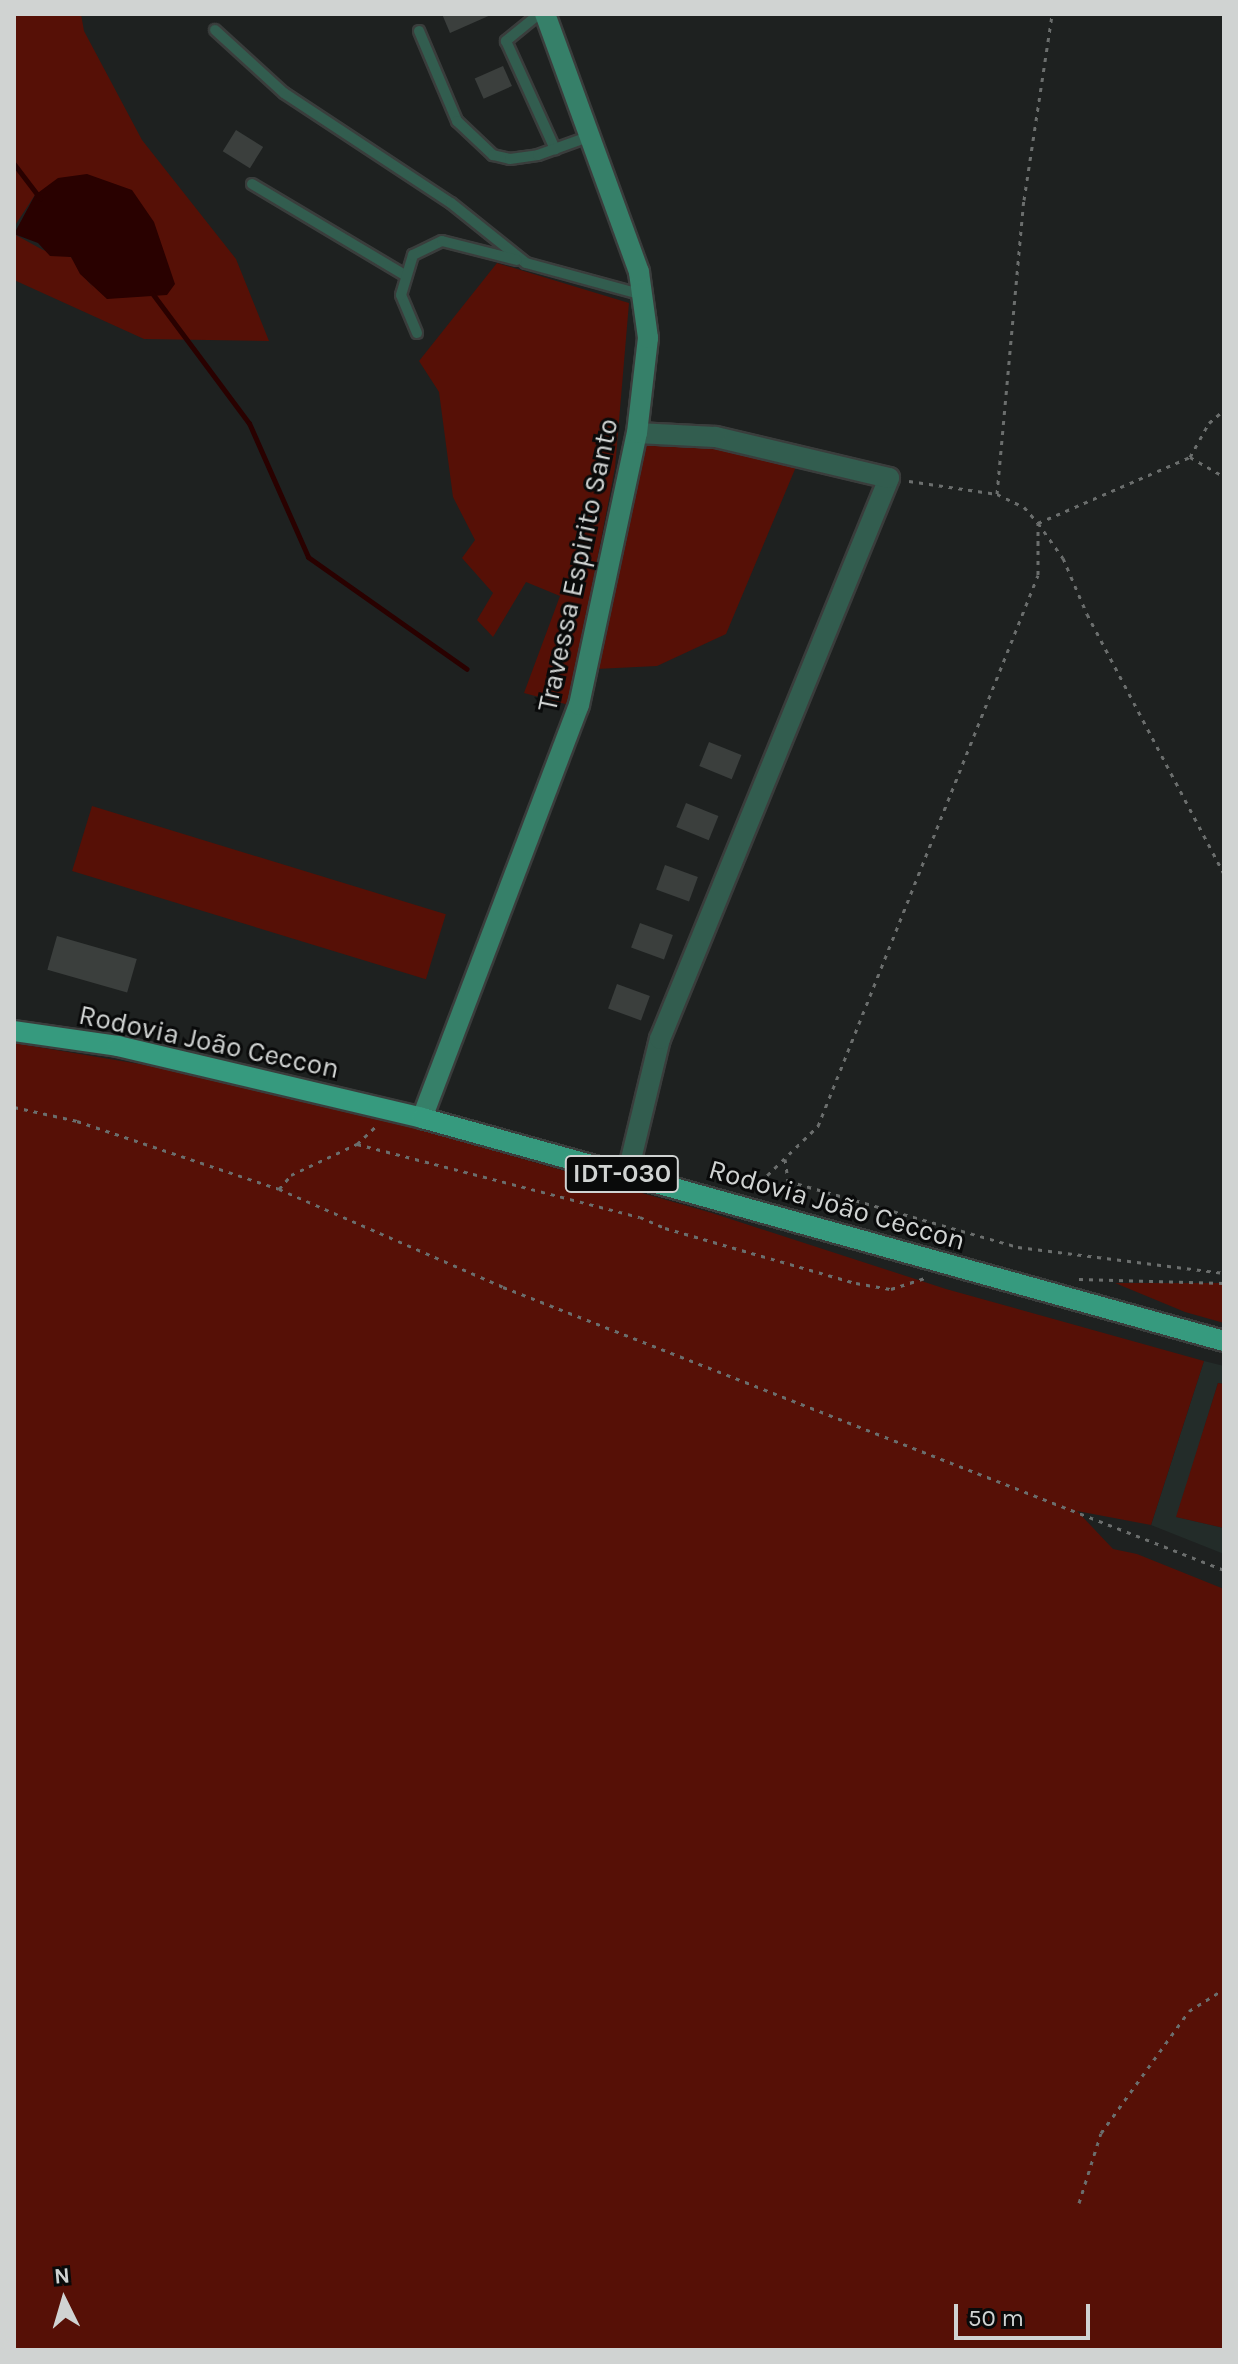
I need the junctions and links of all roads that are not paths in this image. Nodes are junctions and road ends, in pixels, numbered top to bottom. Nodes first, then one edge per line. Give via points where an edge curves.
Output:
1 (516, 14) edge
2 (542, 14) edge
3 (518, 28) junction
4 (215, 30) dead end
5 (419, 31) dead end
6 (588, 137) junction
7 (555, 149) junction
8 (252, 184) dead end
9 (526, 263) junction
10 (403, 274) junction
11 (645, 296) junction
12 (417, 333) dead end
13 (637, 433) junction
14 (14, 1031) edge
15 (422, 1118) junction
16 (627, 1176) junction
17 (1224, 1341) edge

1 - 3 lane
2 - 3 lane
2 - 6 street, Travessa Espirito Santo
3 - 7 lane via 506,41
4 - 9 lane via 305,109 451,203
5 - 7 lane via 457,121 475,143 510,159
6 - 7 lane
6 - 11 street, Travessa Espirito Santo
8 - 10 lane
9 - 10 lane via 442,241 413,255
9 - 11 lane
10 - 12 lane via 401,295
11 - 13 street, Travessa Espirito Santo via 648,338
13 - 15 street, Travessa Espirito Santo via 579,705
13 - 16 street via 715,437 889,478 660,1039
14 - 15 main road, Rodovia João Ceccon / IDT-030 via 118,1046
15 - 16 main road, Rodovia João Ceccon / IDT-030
16 - 17 main road, Rodovia João Ceccon / IDT-030

